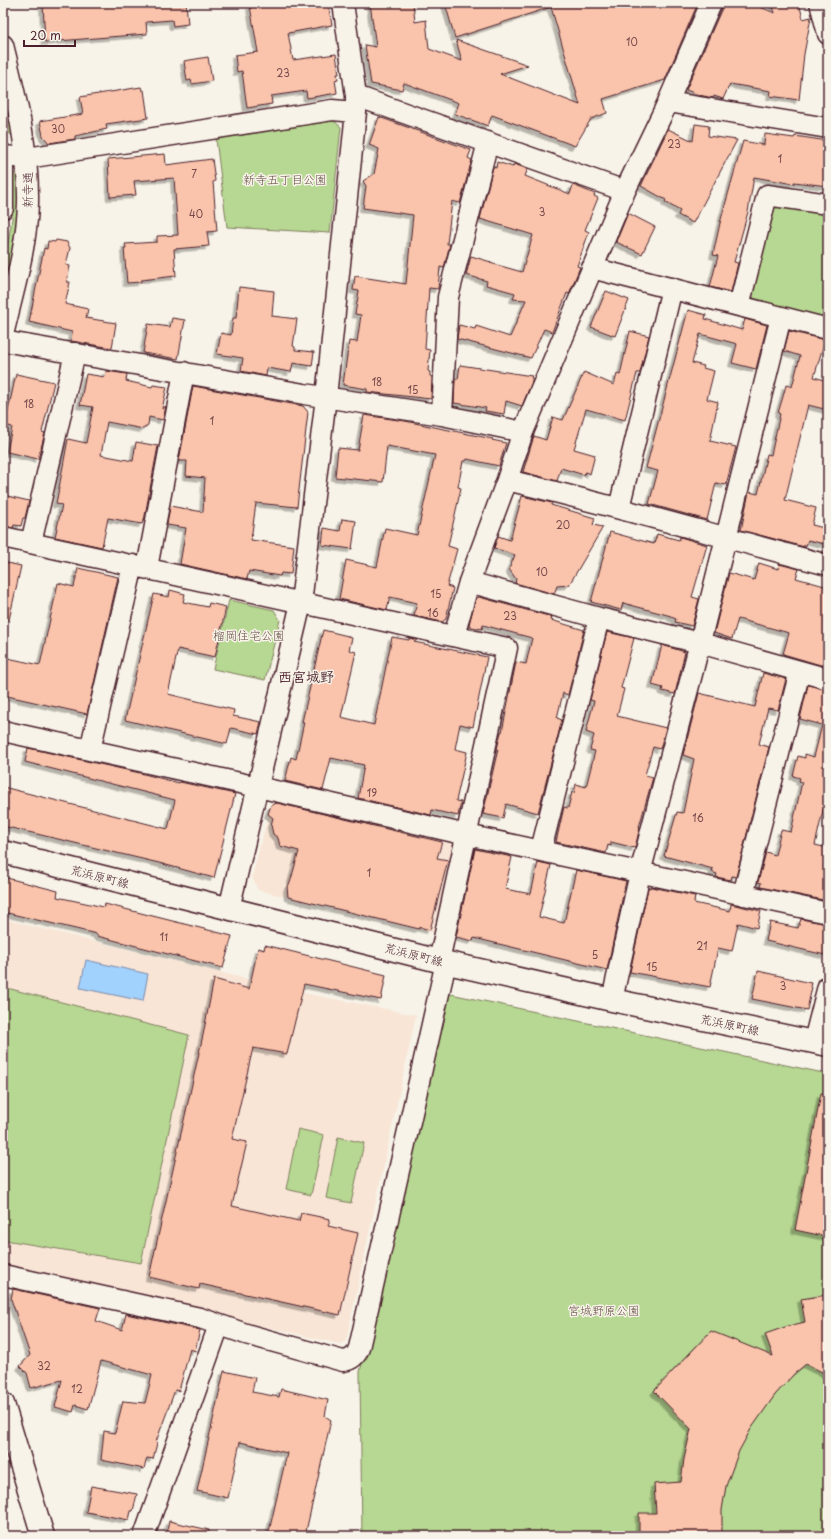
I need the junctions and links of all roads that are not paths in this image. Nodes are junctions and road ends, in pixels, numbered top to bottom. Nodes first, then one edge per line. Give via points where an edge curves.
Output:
1 (343, 3) edge
2 (712, 3) edge
3 (820, 3) edge
4 (828, 34) edge
5 (3, 45) edge
6 (668, 102) junction
7 (356, 104) junction
8 (828, 128) edge
9 (488, 142) junction
10 (3, 155) edge
11 (27, 158) junction
12 (625, 191) junction
13 (828, 204) edge
14 (3, 208) edge
15 (592, 268) junction
16 (672, 288) junction
17 (739, 306) junction
18 (782, 317) junction
19 (828, 329) edge
20 (3, 334) edge
21 (3, 341) edge
22 (74, 353) junction
23 (184, 372) junction
24 (326, 397) junction
25 (442, 415) junction
26 (522, 432) junction
27 (507, 480) junction
28 (620, 508) junction
29 (3, 537) edge
30 (725, 538) junction
31 (31, 543) junction
32 (828, 565) edge
33 (140, 566) junction
34 (469, 582) junction
35 (300, 602) junction
36 (599, 618) junction
37 (454, 636) junction
38 (700, 643) junction
39 (800, 671) junction
40 (828, 679) edge
41 (3, 731) edge
42 (90, 750) junction
43 (258, 787) junction
44 (467, 835) junction
45 (541, 850) junction
46 (3, 852) edge
47 (640, 872) junction
48 (743, 895) junction
49 (229, 909) junction
50 (828, 913) edge
51 (442, 962) junction
52 (828, 986) edge
53 (612, 1000) junction
54 (821, 1043) edge
55 (3, 1275) edge
56 (219, 1325) junction
57 (3, 1404) edge
58 (43, 1536) edge
59 (144, 1536) edge

1 - 7 street
2 - 6 street
3 - 4 street
5 - 11 street, 新寺通 via 19,108
6 - 8 street
6 - 12 street
7 - 9 street
7 - 11 street via 332,110
7 - 24 street
9 - 12 street
9 - 25 street via 448,297
10 - 11 street
10 - 14 street, 新寺通
11 - 20 street, 新寺通 via 28,204 24,240
12 - 15 street
13 - 17 street via 767,195
15 - 16 street
15 - 26 street
16 - 17 street
16 - 28 street
17 - 18 street
18 - 19 street
18 - 30 street
21 - 22 street
22 - 23 street
22 - 31 street
23 - 24 street
23 - 33 street
24 - 25 street
24 - 35 street
25 - 26 street
26 - 27 street
27 - 28 street
27 - 34 street
28 - 30 street
29 - 31 street
30 - 32 street
30 - 38 street
31 - 33 street
33 - 35 street
33 - 42 street
34 - 36 street
34 - 37 street
35 - 37 street
35 - 43 street
36 - 38 street
36 - 45 street
37 - 44 street via 507,648
38 - 39 street
38 - 47 street
39 - 40 street
39 - 48 street
41 - 42 street
42 - 43 street
43 - 44 street
43 - 49 street
44 - 45 street
44 - 51 street
45 - 47 street
46 - 49 main road, 荒浜原町線
47 - 48 street
47 - 53 street
48 - 50 street
49 - 51 main road, 荒浜原町線
51 - 53 main road, 荒浜原町線
51 - 56 street via 357,1353 343,1361
52 - 54 street
53 - 54 main road, 荒浜原町線
55 - 56 street via 200,1318
56 - 59 street
57 - 58 main road

